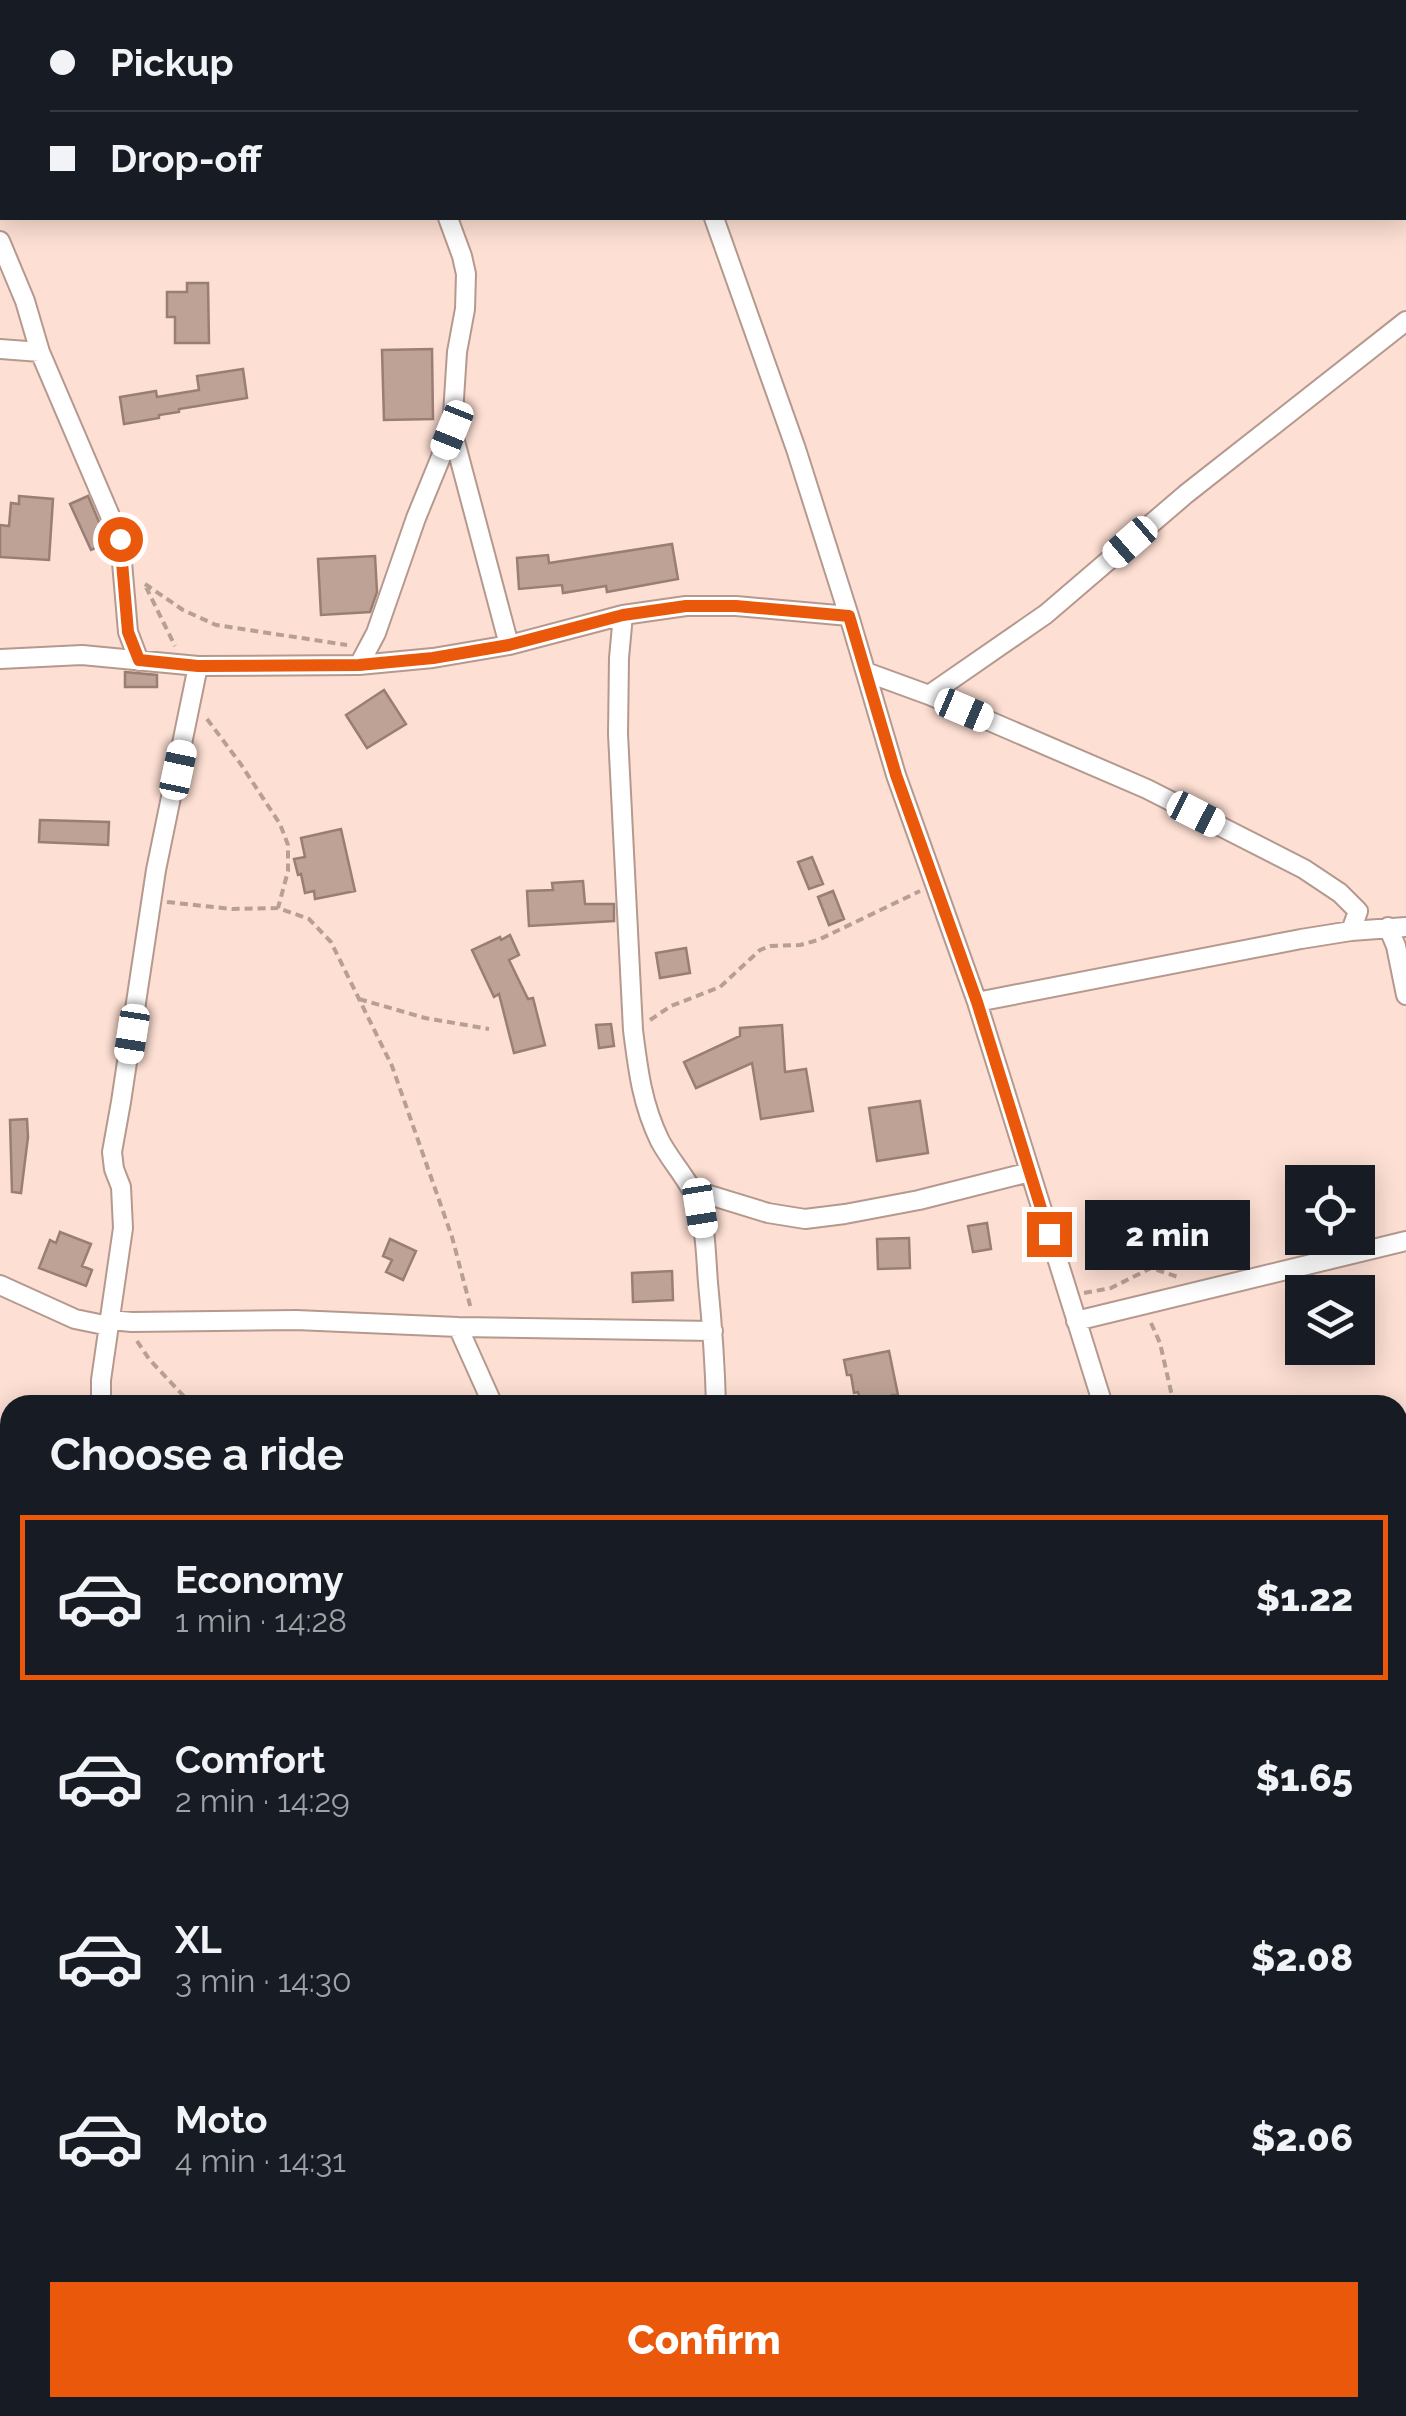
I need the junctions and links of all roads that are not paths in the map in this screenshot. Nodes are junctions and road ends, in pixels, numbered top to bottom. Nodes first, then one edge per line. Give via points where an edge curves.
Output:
1 (449, 220) edge
2 (715, 220) edge
3 (0, 241) edge
4 (1406, 321) edge
5 (0, 349) edge
6 (40, 352) junction
7 (452, 430) junction
8 (623, 615) junction
9 (849, 616) junction
10 (509, 645) junction
11 (0, 659) edge
12 (139, 660) junction
13 (362, 660) junction
14 (191, 665) junction
15 (866, 672) junction
16 (929, 696) junction
17 (1397, 927) edge
18 (1351, 931) junction
19 (1406, 995) edge
20 (977, 1002) junction
21 (1030, 1172) junction
22 (693, 1190) junction
23 (1406, 1241) edge
24 (0, 1285) edge
25 (1076, 1321) junction
26 (109, 1323) junction
27 (467, 1327) junction
28 (712, 1331) junction
29 (101, 1395) edge
30 (490, 1395) edge
31 (715, 1395) edge
32 (1100, 1395) edge

1 - 7 street via 466,274
2 - 9 street
3 - 6 street
4 - 16 street via 1046,614
5 - 6 street
6 - 12 street via 120,539 128,632
7 - 10 street
7 - 13 street
8 - 9 street via 736,606
8 - 10 street
8 - 22 street via 618,734 638,1076 660,1141
9 - 15 street
10 - 13 street via 433,658
11 - 12 street
12 - 14 street
13 - 14 street
14 - 26 street via 192,699 156,870 112,1152 124,1206
15 - 16 street
15 - 20 street
16 - 18 street via 1146,789 1304,869 1358,911
17 - 18 street
17 - 19 street
18 - 20 street
20 - 21 street
21 - 22 street via 919,1200 805,1218
21 - 25 street
22 - 28 street via 706,1248
23 - 25 street
24 - 26 street via 76,1319
25 - 32 street
26 - 27 street via 296,1320
26 - 29 street
27 - 28 street
27 - 30 street
28 - 31 street

